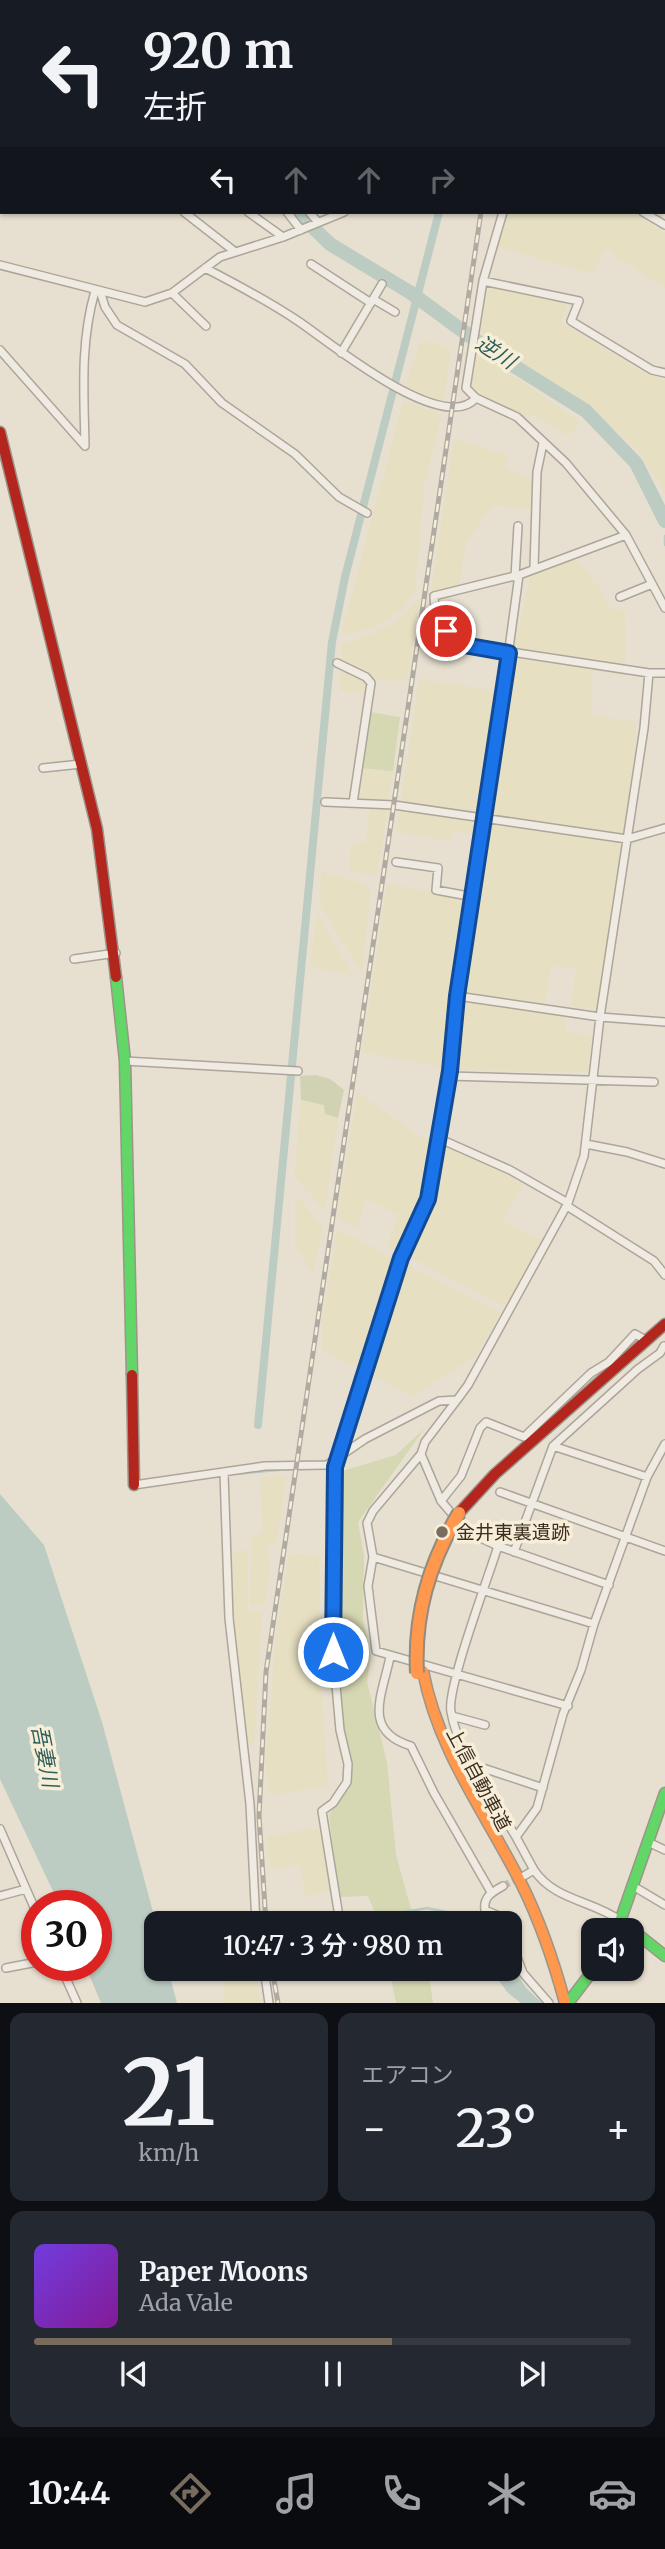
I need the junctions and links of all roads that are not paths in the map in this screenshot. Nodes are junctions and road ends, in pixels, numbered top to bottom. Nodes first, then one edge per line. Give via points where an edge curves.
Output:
1 (187, 214) edge
2 (251, 214) edge
3 (289, 214) edge
4 (310, 214) edge
5 (337, 214) edge
6 (502, 214) edge
7 (646, 214) edge
8 (316, 222) junction
9 (665, 225) edge
10 (303, 229) junction
11 (283, 237) junction
12 (234, 251) junction
13 (311, 264) dead end
14 (0, 265) edge
15 (205, 268) junction
16 (482, 281) junction
17 (382, 284) dead end
18 (98, 292) junction
19 (172, 293) junction
20 (372, 301) junction
21 (395, 312) dead end
22 (206, 326) dead end
23 (0, 350) edge
24 (341, 353) junction
25 (665, 373) edge
26 (476, 398) junction
27 (1, 437) edge
28 (543, 443) junction
29 (364, 512) dead end
30 (518, 526) dead end
31 (626, 535) junction
32 (534, 568) junction
33 (517, 576) junction
34 (652, 584) junction
35 (620, 597) dead end
36 (665, 608) edge
37 (509, 653) junction
38 (337, 663) dead end
39 (665, 673) edge
40 (649, 674) junction
41 (81, 764) junction
42 (43, 768) dead end
43 (325, 802) dead end
44 (353, 803) junction
45 (486, 817) junction
46 (665, 828) edge
47 (627, 839) junction
48 (396, 862) dead end
49 (427, 888) dead end
50 (436, 890) junction
51 (474, 897) junction
52 (116, 953) junction
53 (74, 959) dead end
54 (457, 996) junction
55 (600, 1017) junction
56 (665, 1022) edge
57 (125, 1061) junction
58 (298, 1070) dead end
59 (449, 1076) junction
60 (592, 1080) junction
61 (654, 1082) dead end
62 (438, 1138) junction
63 (586, 1144) junction
64 (665, 1164) edge
65 (567, 1205) junction
66 (665, 1275) edge
67 (665, 1324) edge
68 (644, 1339) dead end
69 (663, 1342) edge
70 (457, 1401) junction
71 (665, 1444) edge
72 (553, 1446) junction
73 (421, 1454) junction
74 (337, 1460) junction
75 (224, 1473) junction
76 (647, 1477) junction
77 (134, 1485) joint
78 (499, 1492) dead end
79 (441, 1501) junction
80 (533, 1503) junction
81 (461, 1515) junction
82 (627, 1539) junction
83 (498, 1546) junction
84 (665, 1551) edge
85 (514, 1552) junction
86 (373, 1557) junction
87 (609, 1585) junction
88 (484, 1591) junction
89 (594, 1624) junction
90 (390, 1657) junction
91 (457, 1675) junction
92 (568, 1706) junction
93 (452, 1716) junction
94 (485, 1725) dead end
95 (474, 1765) junction
96 (543, 1788) junction
97 (664, 1800) edge
98 (0, 1829) edge
99 (516, 1837) junction
100 (648, 1842) junction
101 (665, 1850) edge
102 (534, 1870) junction
103 (522, 1877) tunnel mouth
104 (503, 1886) tunnel mouth
105 (633, 1886) junction
106 (26, 1889) joint
107 (491, 1892) junction
108 (0, 1896) edge
109 (665, 1905) edge
110 (255, 1911) edge
111 (338, 1911) edge
112 (487, 1911) edge
113 (611, 1918) edge
114 (622, 1918) edge
115 (644, 1942) edge
116 (665, 1956) edge
117 (21, 1965) edge
118 (6, 1968) dead end
119 (522, 1970) edge
120 (67, 1981) edge
121 (266, 1981) edge
122 (581, 1981) edge
123 (560, 2000) edge
124 (77, 2003) edge
125 (269, 2003) edge

1 - 12 street
2 - 11 street
3 - 10 street
4 - 8 street
5 - 8 street
6 - 16 street
7 - 9 street
8 - 10 street
10 - 11 street
11 - 12 street
12 - 15 street
13 - 20 street
14 - 18 street
15 - 19 street
15 - 24 street via 300,321
16 - 25 street via 579,301 571,321 652,370
16 - 26 street via 466,388
17 - 20 street
18 - 19 street via 145,302
18 - 23 street via 87,319 82,356 85,446
18 - 29 street via 117,325 185,364 222,402 295,454 339,497
19 - 22 street
20 - 21 street
20 - 24 street
24 - 26 street via 390,385 443,405 467,405
26 - 28 street via 517,417
27 - 41 main road
28 - 31 street via 566,463
28 - 32 street via 537,472
30 - 33 street
31 - 32 street
31 - 34 street
32 - 33 street
33 - 37 street
33 - 37 street via 434,596 439,619 453,641
34 - 35 street
34 - 36 street
37 - 40 street
37 - 45 street
38 - 44 street via 371,683
39 - 40 street
40 - 47 street
41 - 42 street
41 - 52 main road via 97,829
43 - 44 street
44 - 45 street
45 - 47 street
45 - 51 street
46 - 47 street
47 - 55 street
48 - 50 street via 438,868
49 - 50 street
50 - 51 street
51 - 54 street
52 - 53 street
52 - 57 main road
54 - 55 street
54 - 59 street
55 - 56 street
55 - 60 street
57 - 58 street
57 - 77 main road
59 - 60 street
59 - 62 street
60 - 61 street
60 - 63 street
62 - 65 street via 510,1170
62 - 74 street via 428,1199 401,1258
63 - 64 street
63 - 65 street
65 - 66 street via 654,1261
65 - 70 street
67 - 81 main road, 上信自動車道 via 495,1474
68 - 79 street via 635,1334 524,1437 486,1422 461,1476
69 - 72 street via 660,1353
69 - 81 main road, 上信自動車道
70 - 73 street via 425,1441
70 - 74 street via 439,1401 365,1439
71 - 76 street
72 - 76 street
72 - 80 street
73 - 79 street
73 - 86 street via 369,1517 367,1538
74 - 75 street via 320,1466 265,1466
74 - 111 street via 333,1652 347,1782 323,1811
75 - 77 street
75 - 110 street via 229,1618 250,1804
76 - 82 street
78 - 80 street
79 - 83 street via 470,1533
80 - 82 street
80 - 85 street
81 - 123 main road, 上信自動車道, bridge via 430,1585 420,1672 444,1745 521,1883 545,1938
82 - 84 street
82 - 87 street
83 - 85 street
83 - 88 street
85 - 87 street
86 - 88 street
86 - 90 street via 368,1586 373,1641 376,1651
87 - 89 street
88 - 89 street
88 - 91 street
89 - 92 street
90 - 91 street
90 - 107 street via 379,1712 382,1727 390,1739 411,1746
91 - 92 street
91 - 93 street via 450,1700
92 - 96 street
93 - 94 street
93 - 95 street
95 - 96 street
95 - 99 street
96 - 99 street via 537,1808
97 - 100 main road
98 - 106 street
99 - 102 street
100 - 101 street
100 - 105 main road
102 - 103 street
102 - 113 street via 548,1888 602,1908
104 - 107 street
105 - 109 street
105 - 114 main road
106 - 108 street
107 - 112 street
115 - 116 main road
117 - 118 street
119 - 123 street
120 - 124 street
121 - 125 street
122 - 123 main road

